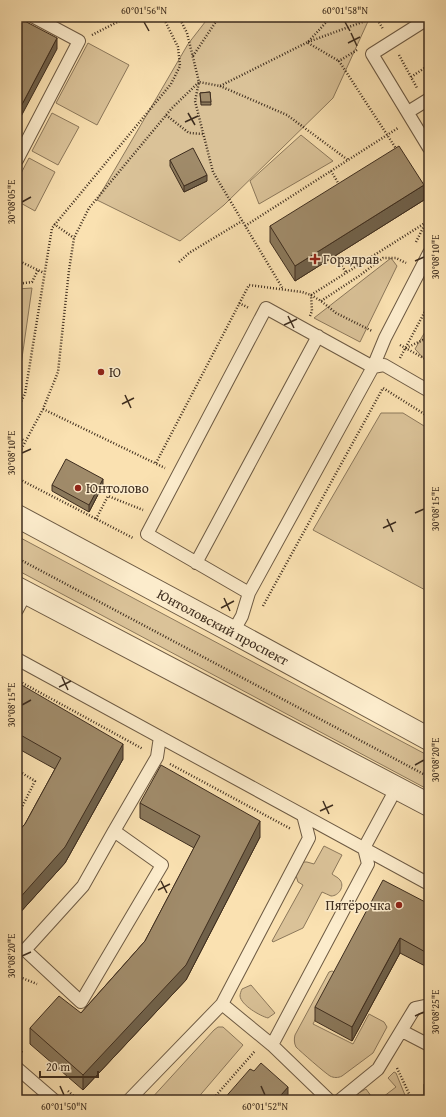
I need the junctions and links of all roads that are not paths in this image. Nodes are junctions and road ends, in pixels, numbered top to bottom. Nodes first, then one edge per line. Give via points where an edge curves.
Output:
1 (34, 17) edge
2 (429, 18) edge
3 (427, 100) edge
4 (410, 116) junction
5 (429, 148) edge
6 (17, 160) edge
7 (429, 253) edge
8 (318, 336) junction
9 (373, 367) junction
10 (429, 392) edge
11 (17, 516) edge
12 (196, 563) junction
13 (249, 593) junction
14 (20, 597) edge
15 (233, 632) junction
16 (17, 659) edge
17 (160, 737) junction
18 (429, 739) edge
19 (397, 787) junction
20 (429, 805) edge
21 (303, 815) junction
22 (114, 831) junction
23 (364, 848) junction
24 (429, 884) edge
25 (222, 1004) junction
26 (429, 1005) edge
27 (402, 1031) junction
28 (272, 1045) junction
29 (429, 1045) edge
30 (17, 1068) edge
31 (54, 1100) edge
32 (129, 1100) edge
33 (329, 1100) edge
34 (340, 1100) edge

1 - 6 lane via 79,41
2 - 4 lane via 372,54
3 - 4 lane
4 - 5 lane
7 - 9 lane via 385,338
8 - 9 lane
8 - 12 lane
8 - 12 lane via 266,308 147,534
9 - 10 lane via 384,365
9 - 13 lane
11 - 15 street, Юнтоловский проспект
12 - 13 lane
13 - 15 lane via 242,616
14 - 19 street
15 - 18 street, Юнтоловский проспект
16 - 17 lane
17 - 21 lane
17 - 22 lane via 158,757
19 - 20 street
19 - 23 lane
21 - 23 lane
21 - 25 lane via 309,838
22 - 22 lane via 162,865 81,1002 25,950 83,886
23 - 24 lane
23 - 28 lane via 368,864
25 - 28 lane
25 - 32 lane
26 - 27 lane via 415,1008
27 - 29 lane
27 - 34 lane via 378,1069
28 - 33 lane
30 - 31 lane

